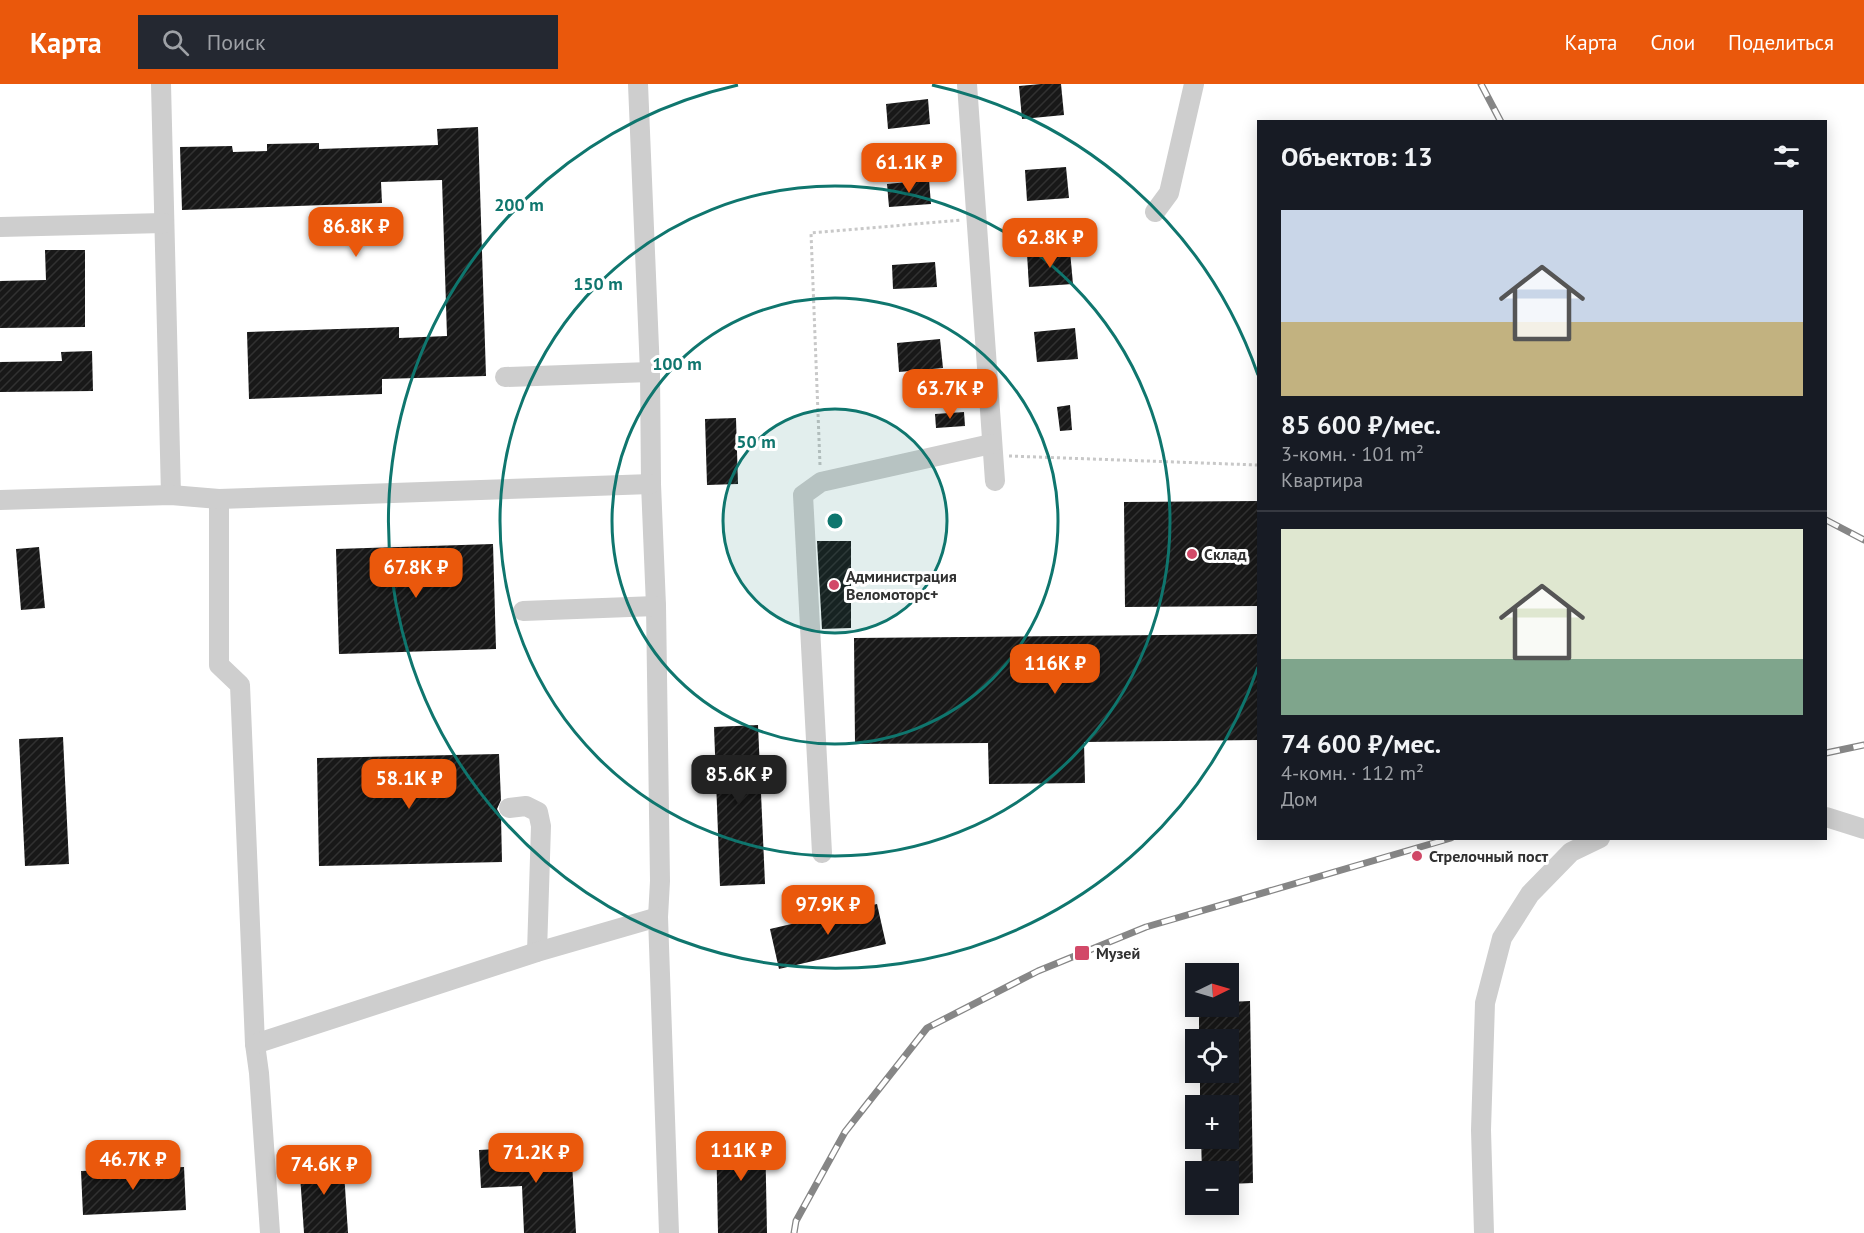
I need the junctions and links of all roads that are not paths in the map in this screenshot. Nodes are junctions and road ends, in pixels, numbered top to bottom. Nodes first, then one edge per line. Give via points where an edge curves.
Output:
1 (161, 84) edge
2 (638, 84) edge
3 (967, 84) edge
4 (1194, 84) edge
5 (1155, 212) dead end
6 (164, 223) junction
7 (0, 226) edge
8 (650, 372) junction
9 (505, 377) dead end
10 (992, 450) junction
11 (995, 481) dead end
12 (651, 484) junction
13 (171, 495) junction
14 (0, 500) edge
15 (219, 500) junction
16 (656, 606) junction
17 (523, 611) dead end
18 (509, 808) dead end
19 (1827, 817) edge
20 (1864, 829) edge
21 (1596, 840) edge
22 (822, 853) dead end
23 (658, 917) junction
24 (537, 952) junction
25 (255, 1044) junction
26 (270, 1233) edge
27 (669, 1233) edge
28 (1484, 1233) edge

1 - 6 street
2 - 8 street
3 - 10 street
4 - 5 street via 1169,193
6 - 7 street
6 - 13 street
8 - 9 street
8 - 12 street
10 - 11 street
10 - 22 street via 821,483 803,495
12 - 15 street
12 - 16 street
13 - 14 street
13 - 15 street
15 - 25 street via 219,665 240,685
16 - 17 street
16 - 23 street
18 - 24 street via 526,806 538,812 540,819
19 - 20 street
21 - 28 street via 1571,852 1538,885 1502,938 1485,1003 1481,1130
23 - 24 street
23 - 27 street
24 - 25 street
25 - 26 street

